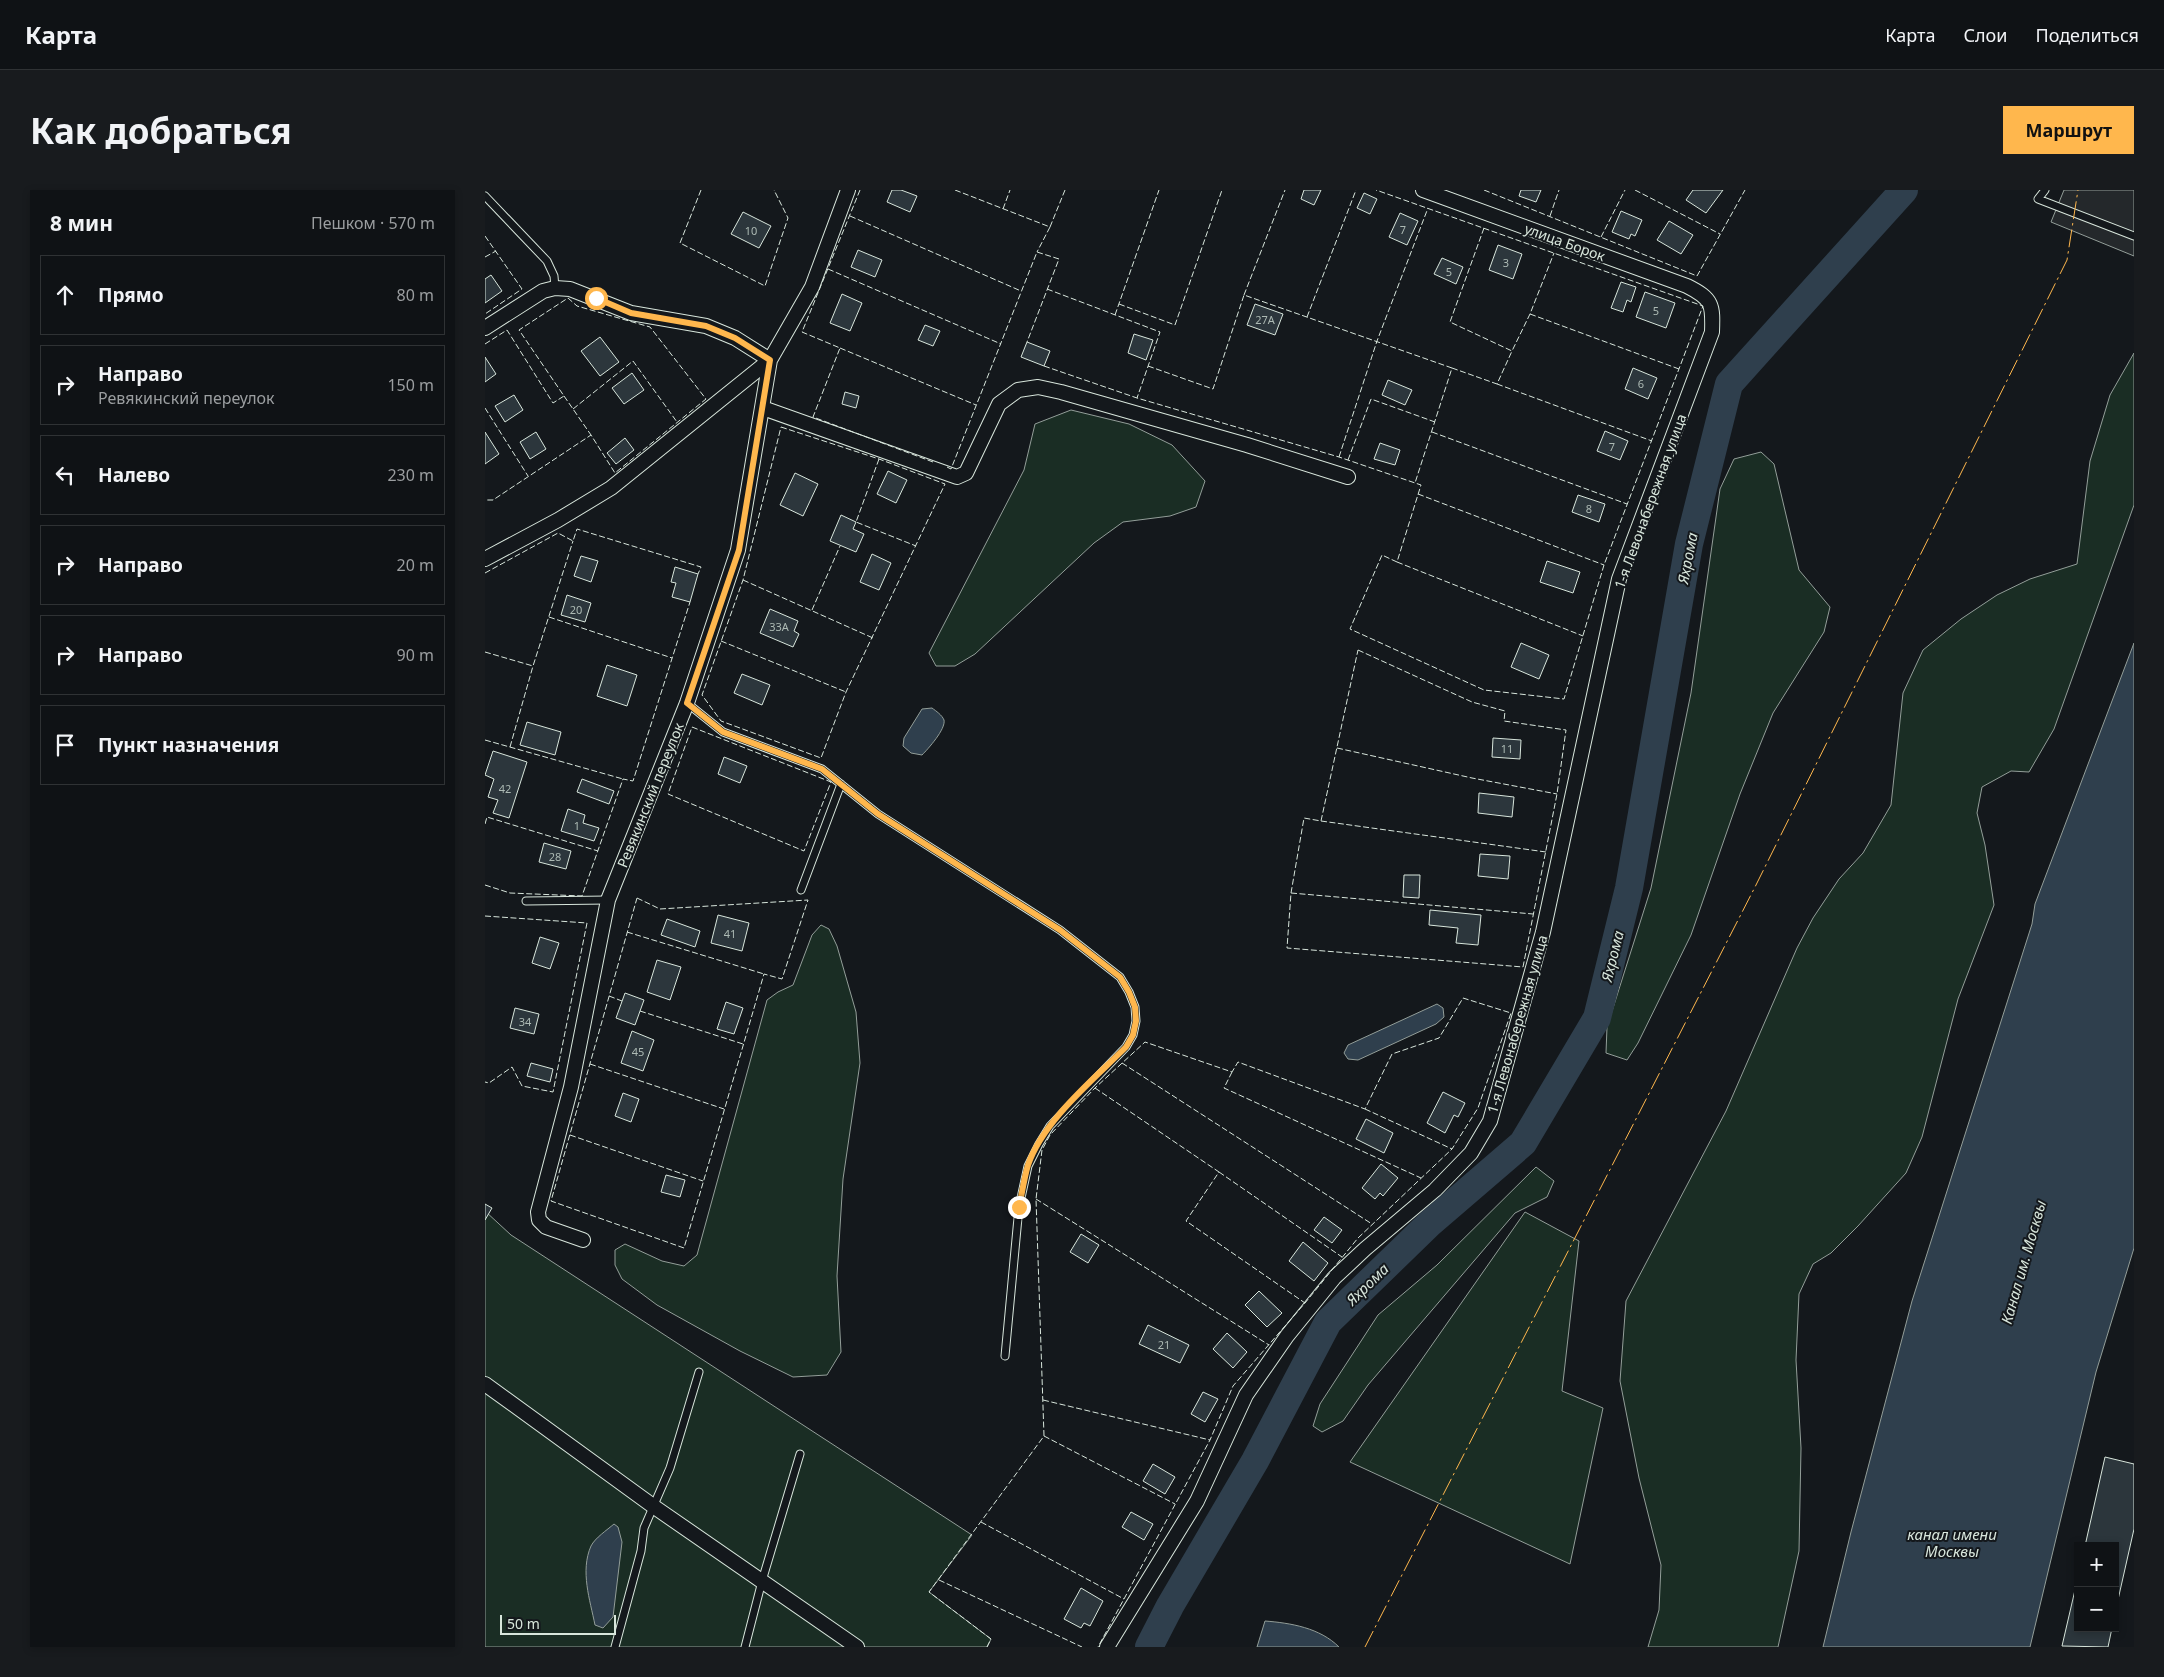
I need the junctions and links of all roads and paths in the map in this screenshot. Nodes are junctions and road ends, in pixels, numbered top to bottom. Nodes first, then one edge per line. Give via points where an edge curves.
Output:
1 (848, 190) edge
2 (1423, 190) edge
3 (2045, 190) edge
4 (485, 196) edge
5 (2134, 236) edge
6 (555, 288) junction
7 (1705, 295) joint
8 (485, 328) edge
9 (770, 360) junction
10 (763, 408) junction
11 (1348, 477) dead end
12 (485, 559) edge
13 (687, 703) junction
14 (841, 784) junction
15 (801, 890) dead end
16 (608, 900) junction
17 (526, 901) dead end
18 (583, 1240) dead end
19 (1005, 1356) dead end
20 (699, 1372) dead end
21 (485, 1384) edge
22 (800, 1454) dead end
23 (653, 1506) junction
24 (762, 1581) junction
25 (615, 1647) edge
26 (745, 1647) edge
27 (857, 1647) edge
28 (1107, 1647) edge

1 - 9 street, Ревякинский переулок via 812,287
2 - 7 street, улица Борок
3 - 5 lane via 2038,199
4 - 6 lane via 547,261
6 - 8 street via 543,291
6 - 9 street via 570,289 631,313 706,326 735,338
7 - 28 street, 1-я Левонабережная улица via 1713,311 1712,332 1619,579 1543,932 1490,1121 1471,1153 1435,1190 1335,1278 1287,1336 1247,1395 1197,1500
9 - 10 street, Ревякинский переулок
9 - 12 street via 611,488
10 - 11 street via 957,477 966,473 999,404 1018,390 1038,387 1238,442
10 - 13 street, Ревякинский переулок via 739,550
13 - 14 lane via 723,732 822,769
13 - 16 street, Ревякинский переулок
14 - 15 lane
14 - 19 lane via 878,814 1060,930 1120,977 1135,1007 1133,1035 1126,1047 1051,1126 1028,1166 1019,1207
16 - 17 lane
16 - 18 street, Ревякинский переулок via 571,1087 538,1212 539,1220 546,1227
20 - 23 lane via 670,1468
21 - 23 street
22 - 24 lane
23 - 24 street
23 - 25 lane via 644,1528 641,1552
24 - 26 lane
24 - 27 street

